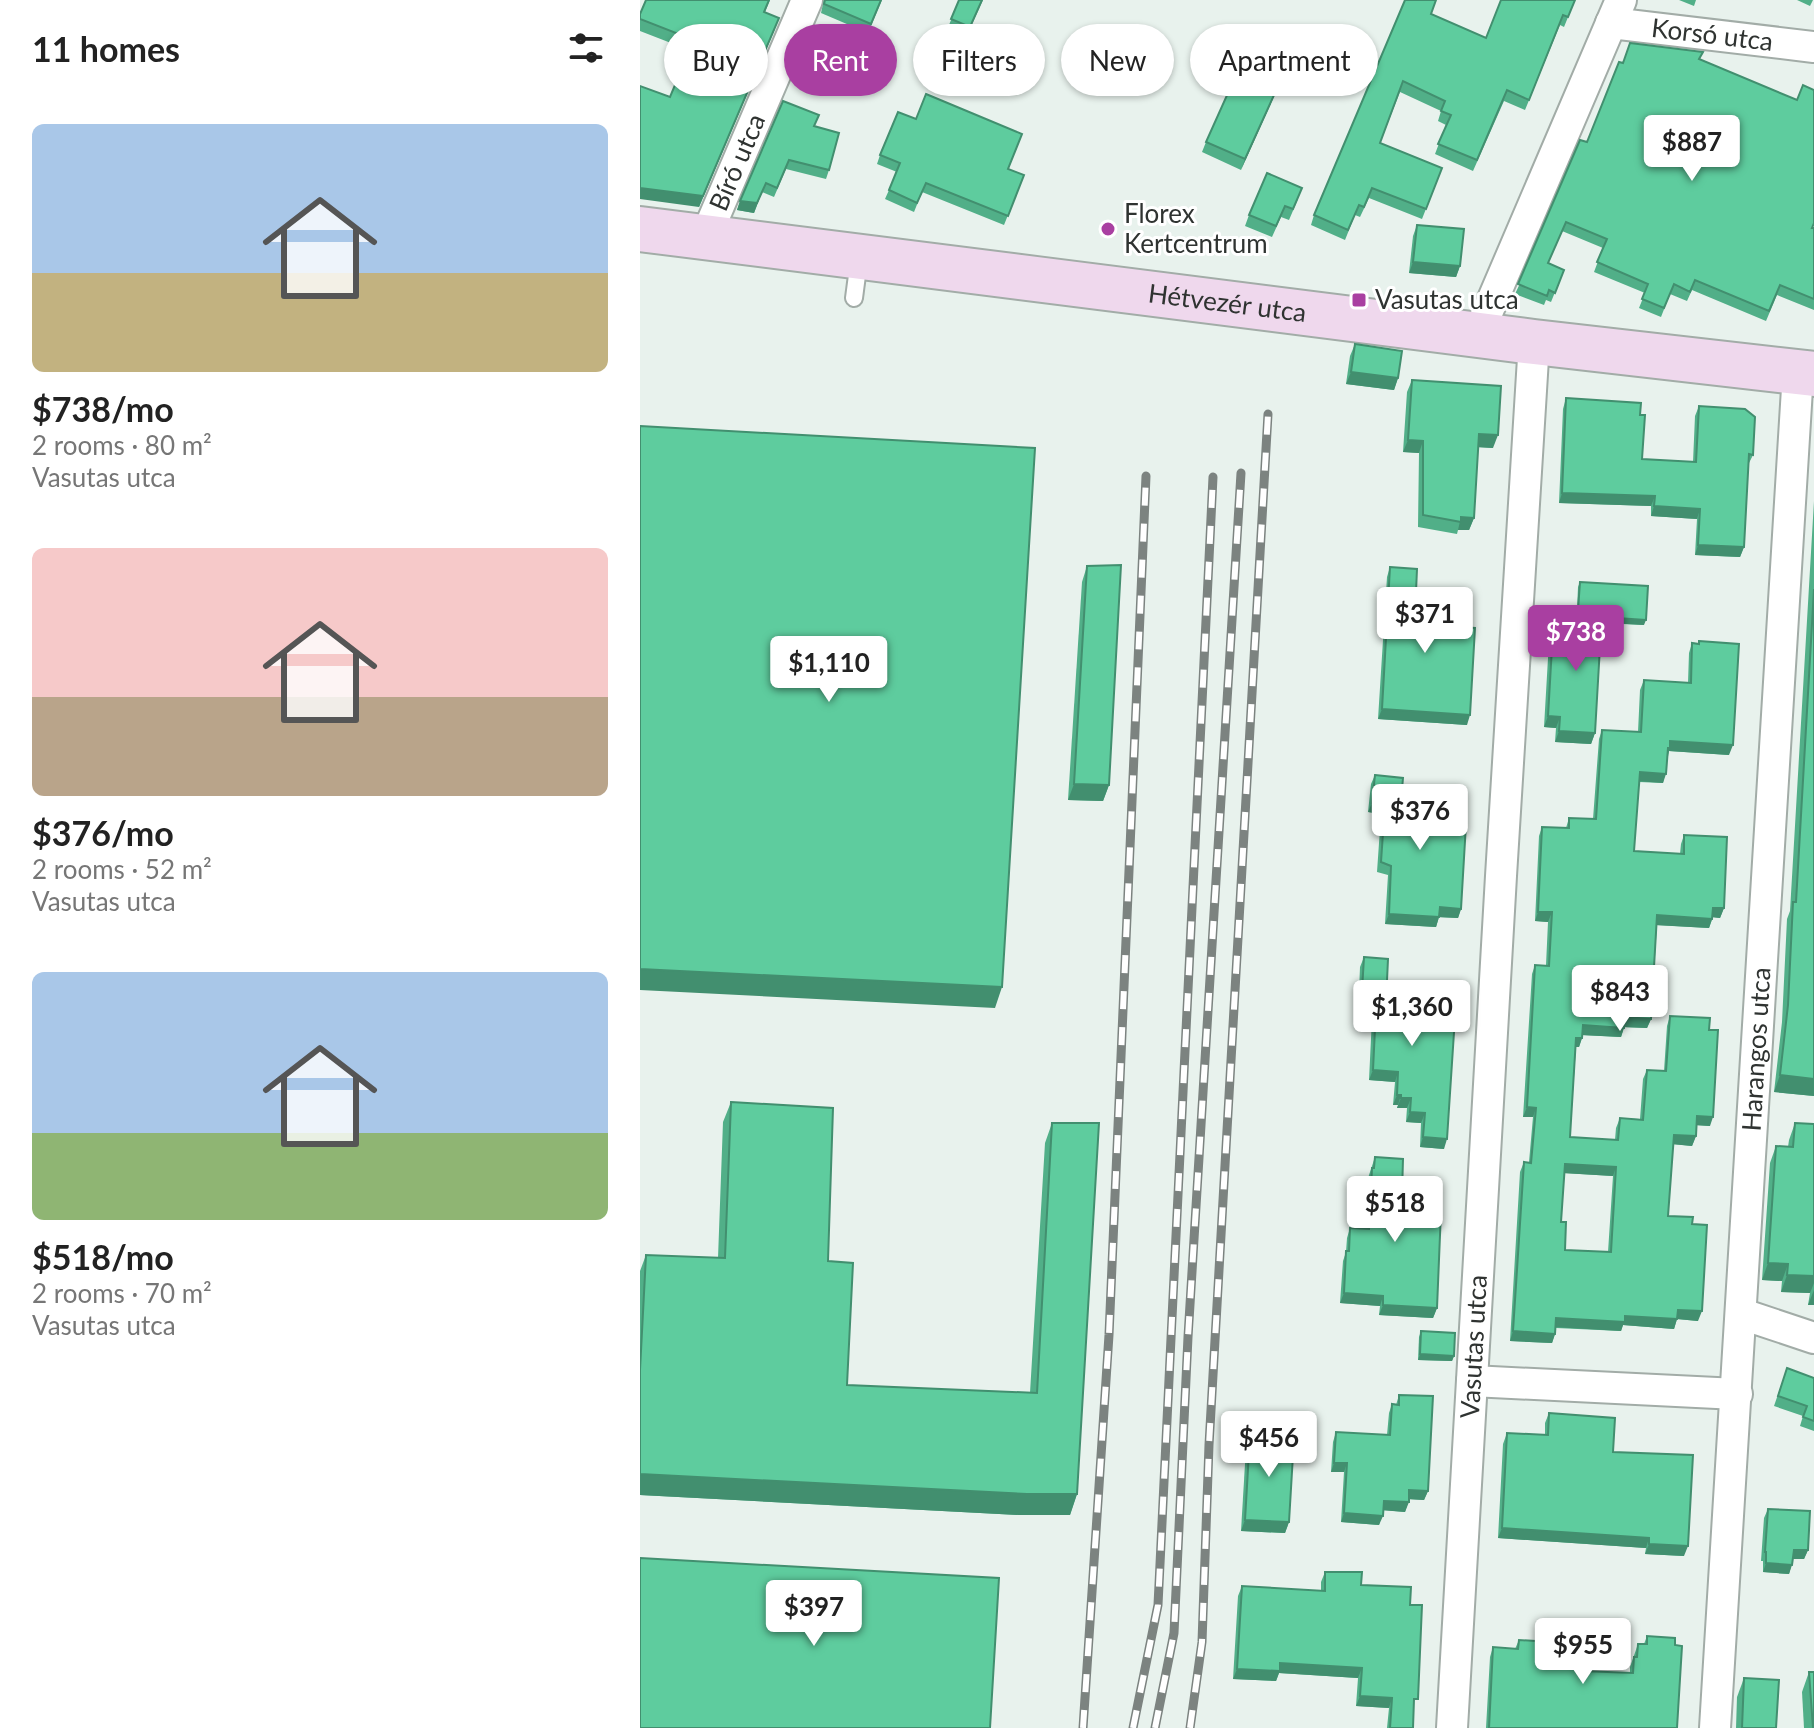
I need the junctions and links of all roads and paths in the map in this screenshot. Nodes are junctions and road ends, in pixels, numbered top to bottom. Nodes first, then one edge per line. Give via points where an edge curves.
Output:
1 (807, 0) edge
2 (1616, 12) edge
3 (1814, 47) edge
4 (640, 229) edge
5 (706, 236) junction
6 (1478, 334) junction
7 (1534, 342) junction
8 (1806, 373) edge
9 (1742, 1314) junction
10 (1814, 1338) edge
11 (1472, 1381) junction
12 (1737, 1394) junction
13 (1452, 1728) edge
14 (1715, 1728) edge

1 - 5 street, Bíró utca
2 - 3 street, Korsó utca
2 - 6 street
4 - 5 street, Hétvezér utca
5 - 6 street, Hétvezér utca via 856,277
6 - 7 street, Hétvezér utca
7 - 8 street, Hétvezér utca
7 - 11 street, Vasutas utca
8 - 9 street, Harangos utca
9 - 10 street
9 - 12 street, Harangos utca
11 - 12 street
11 - 13 street, Vasutas utca
12 - 14 street, Harangos utca

